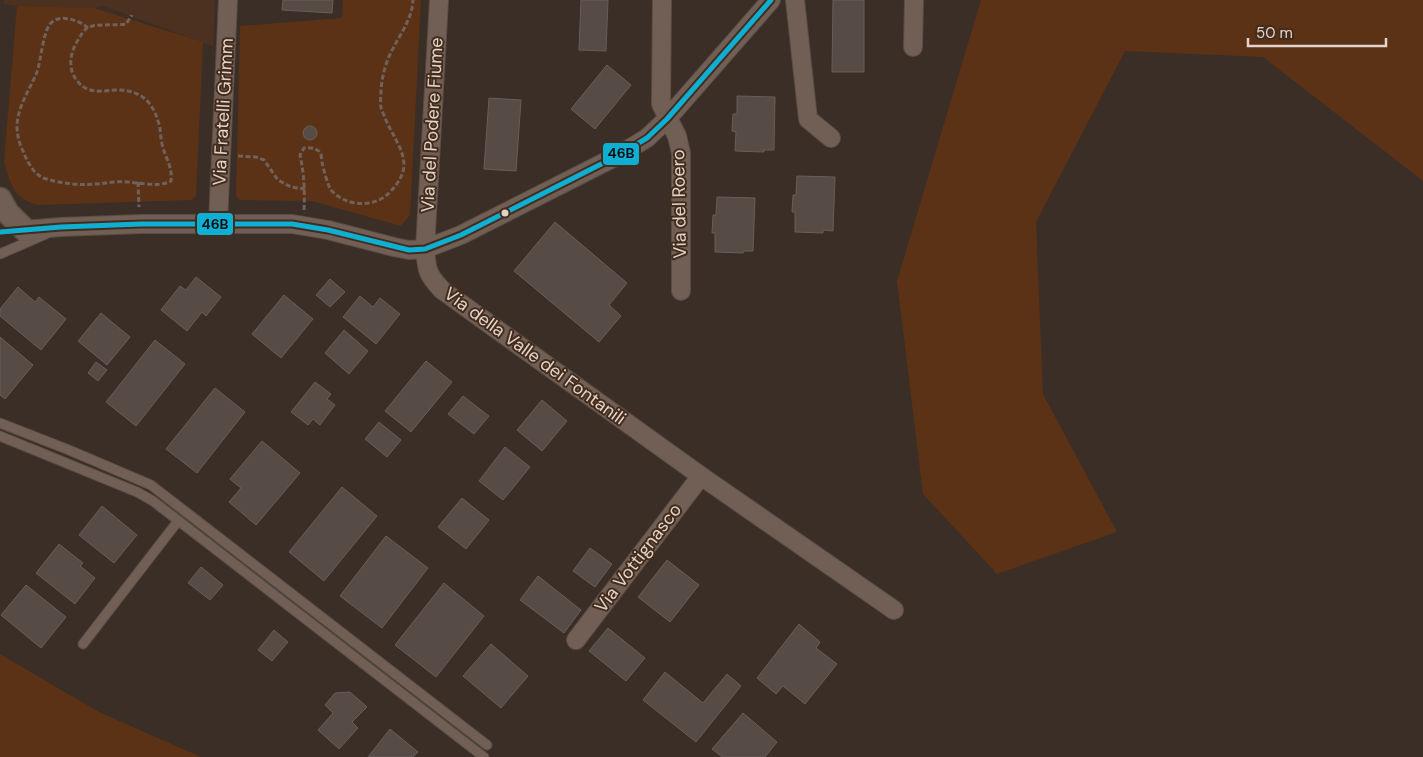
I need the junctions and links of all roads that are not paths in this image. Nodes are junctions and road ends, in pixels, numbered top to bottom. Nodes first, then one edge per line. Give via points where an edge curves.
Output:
1 (228, 0) edge
2 (439, 0) edge
3 (662, 0) edge
4 (771, 0) edge
5 (795, 0) edge
6 (914, 0) edge
7 (913, 47) dead end
8 (667, 119) junction
9 (830, 138) dead end
10 (0, 200) edge
11 (218, 223) junction
12 (61, 227) junction
13 (24, 230) junction
14 (0, 232) edge
15 (425, 250) junction
16 (0, 254) edge
17 (681, 291) dead end
18 (0, 423) edge
19 (0, 436) edge
20 (701, 476) junction
21 (178, 521) junction
22 (894, 610) dead end
23 (576, 640) dead end
24 (83, 644) dead end
25 (487, 745) dead end
26 (484, 757) edge

1 - 11 street, Via Fratelli Grimm
2 - 15 street, Via del Podere Fiume
3 - 8 street, Via del Roero via 660,104
4 - 8 street
5 - 9 street via 808,119
6 - 7 street
8 - 15 street via 647,138 619,155
8 - 17 street, Via del Roero via 677,136 681,154
10 - 13 street
11 - 12 street
11 - 15 street via 304,225 394,247
12 - 13 street
12 - 16 lane
13 - 14 street
15 - 20 street, Via della Valle dei Fontanili via 428,273 442,290
18 - 25 lane via 151,485
19 - 21 lane via 137,492
20 - 22 street, Via della Valle dei Fontanili
20 - 23 street, Via Vottignasco
21 - 24 lane
21 - 26 lane

